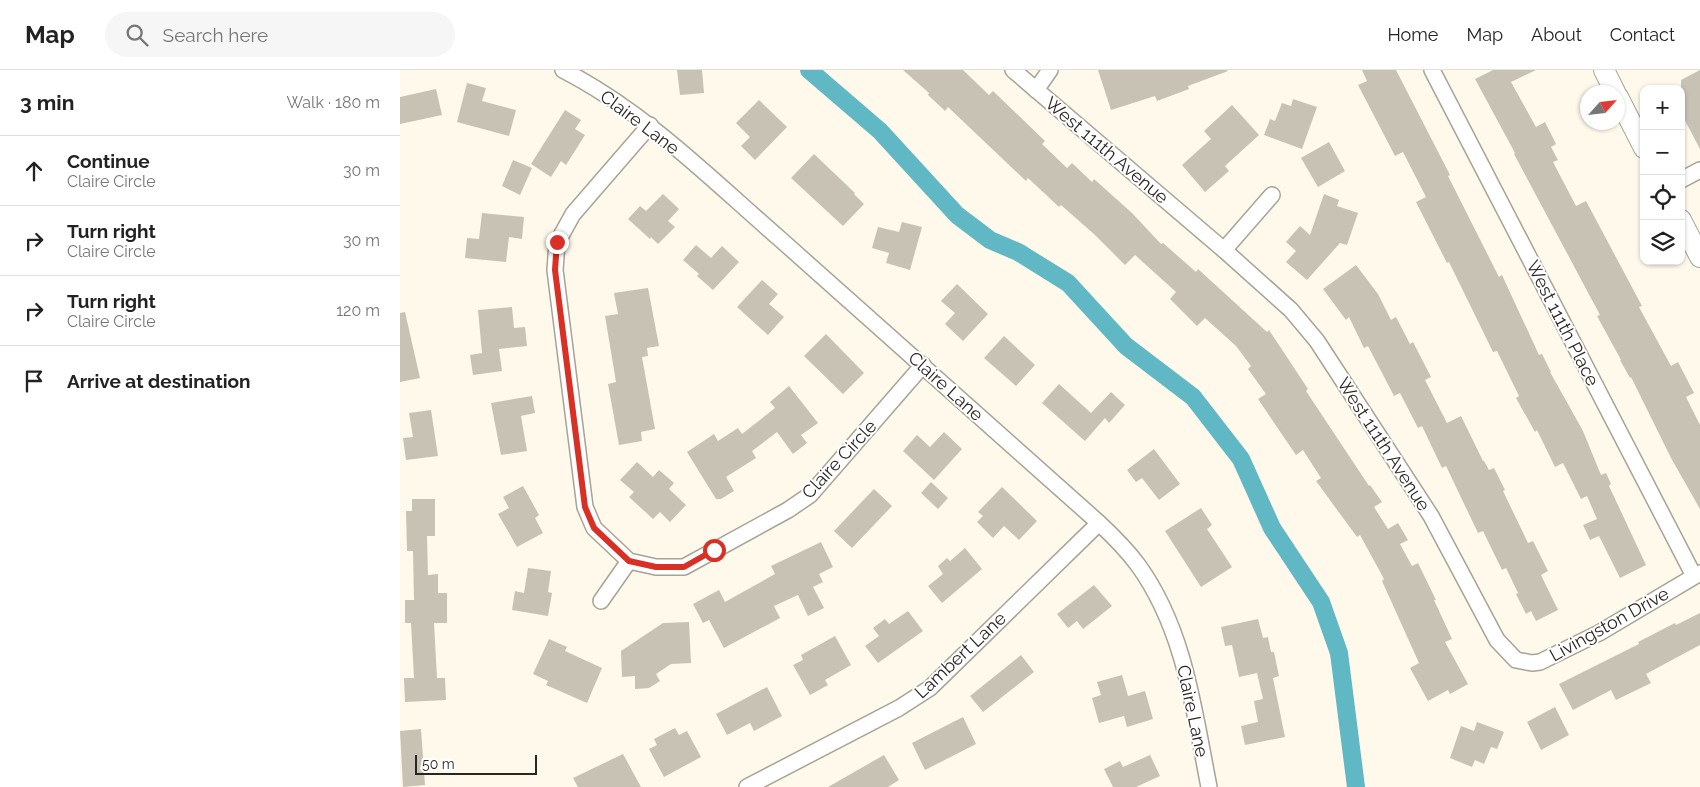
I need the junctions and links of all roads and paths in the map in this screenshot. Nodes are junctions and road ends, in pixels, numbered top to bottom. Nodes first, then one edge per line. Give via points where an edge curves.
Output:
1 (563, 70) edge
2 (1013, 70) edge
3 (1050, 70) edge
4 (1432, 70) edge
5 (1604, 70) edge
6 (1612, 85) edge
7 (1036, 90) junction
8 (1625, 111) edge
9 (650, 125) junction
10 (1640, 140) edge
11 (1700, 170) edge
12 (1685, 178) edge
13 (1272, 195) dead end
14 (1685, 228) edge
15 (1224, 250) junction
16 (1700, 256) edge
17 (922, 365) junction
18 (1099, 522) junction
19 (629, 561) junction
20 (1697, 575) edge
21 (601, 601) dead end
22 (1516, 660) joint
23 (747, 787) edge
24 (1209, 787) edge

1 - 9 street, Claire Lane via 582,79
2 - 7 street, West 111th Avenue
3 - 7 street
4 - 20 street, West 111th Place
5 - 6 main road
7 - 15 street, West 111th Avenue
8 - 10 main road
9 - 17 street, Claire Lane
9 - 19 street via 573,214 557,242 555,270 585,507 594,528
11 - 12 street
13 - 15 street
14 - 16 main road
15 - 22 street, West 111th Avenue via 1291,310 1317,341 1431,516 1497,640
17 - 18 street, Claire Lane
17 - 19 street, Claire Circle via 810,494 788,510 684,567 656,567
18 - 23 street, Lambert Lane via 930,688 899,708
18 - 24 street, Claire Lane via 1138,566 1173,632 1190,690
19 - 21 street
20 - 22 street, Livingston Drive via 1599,633 1540,662

